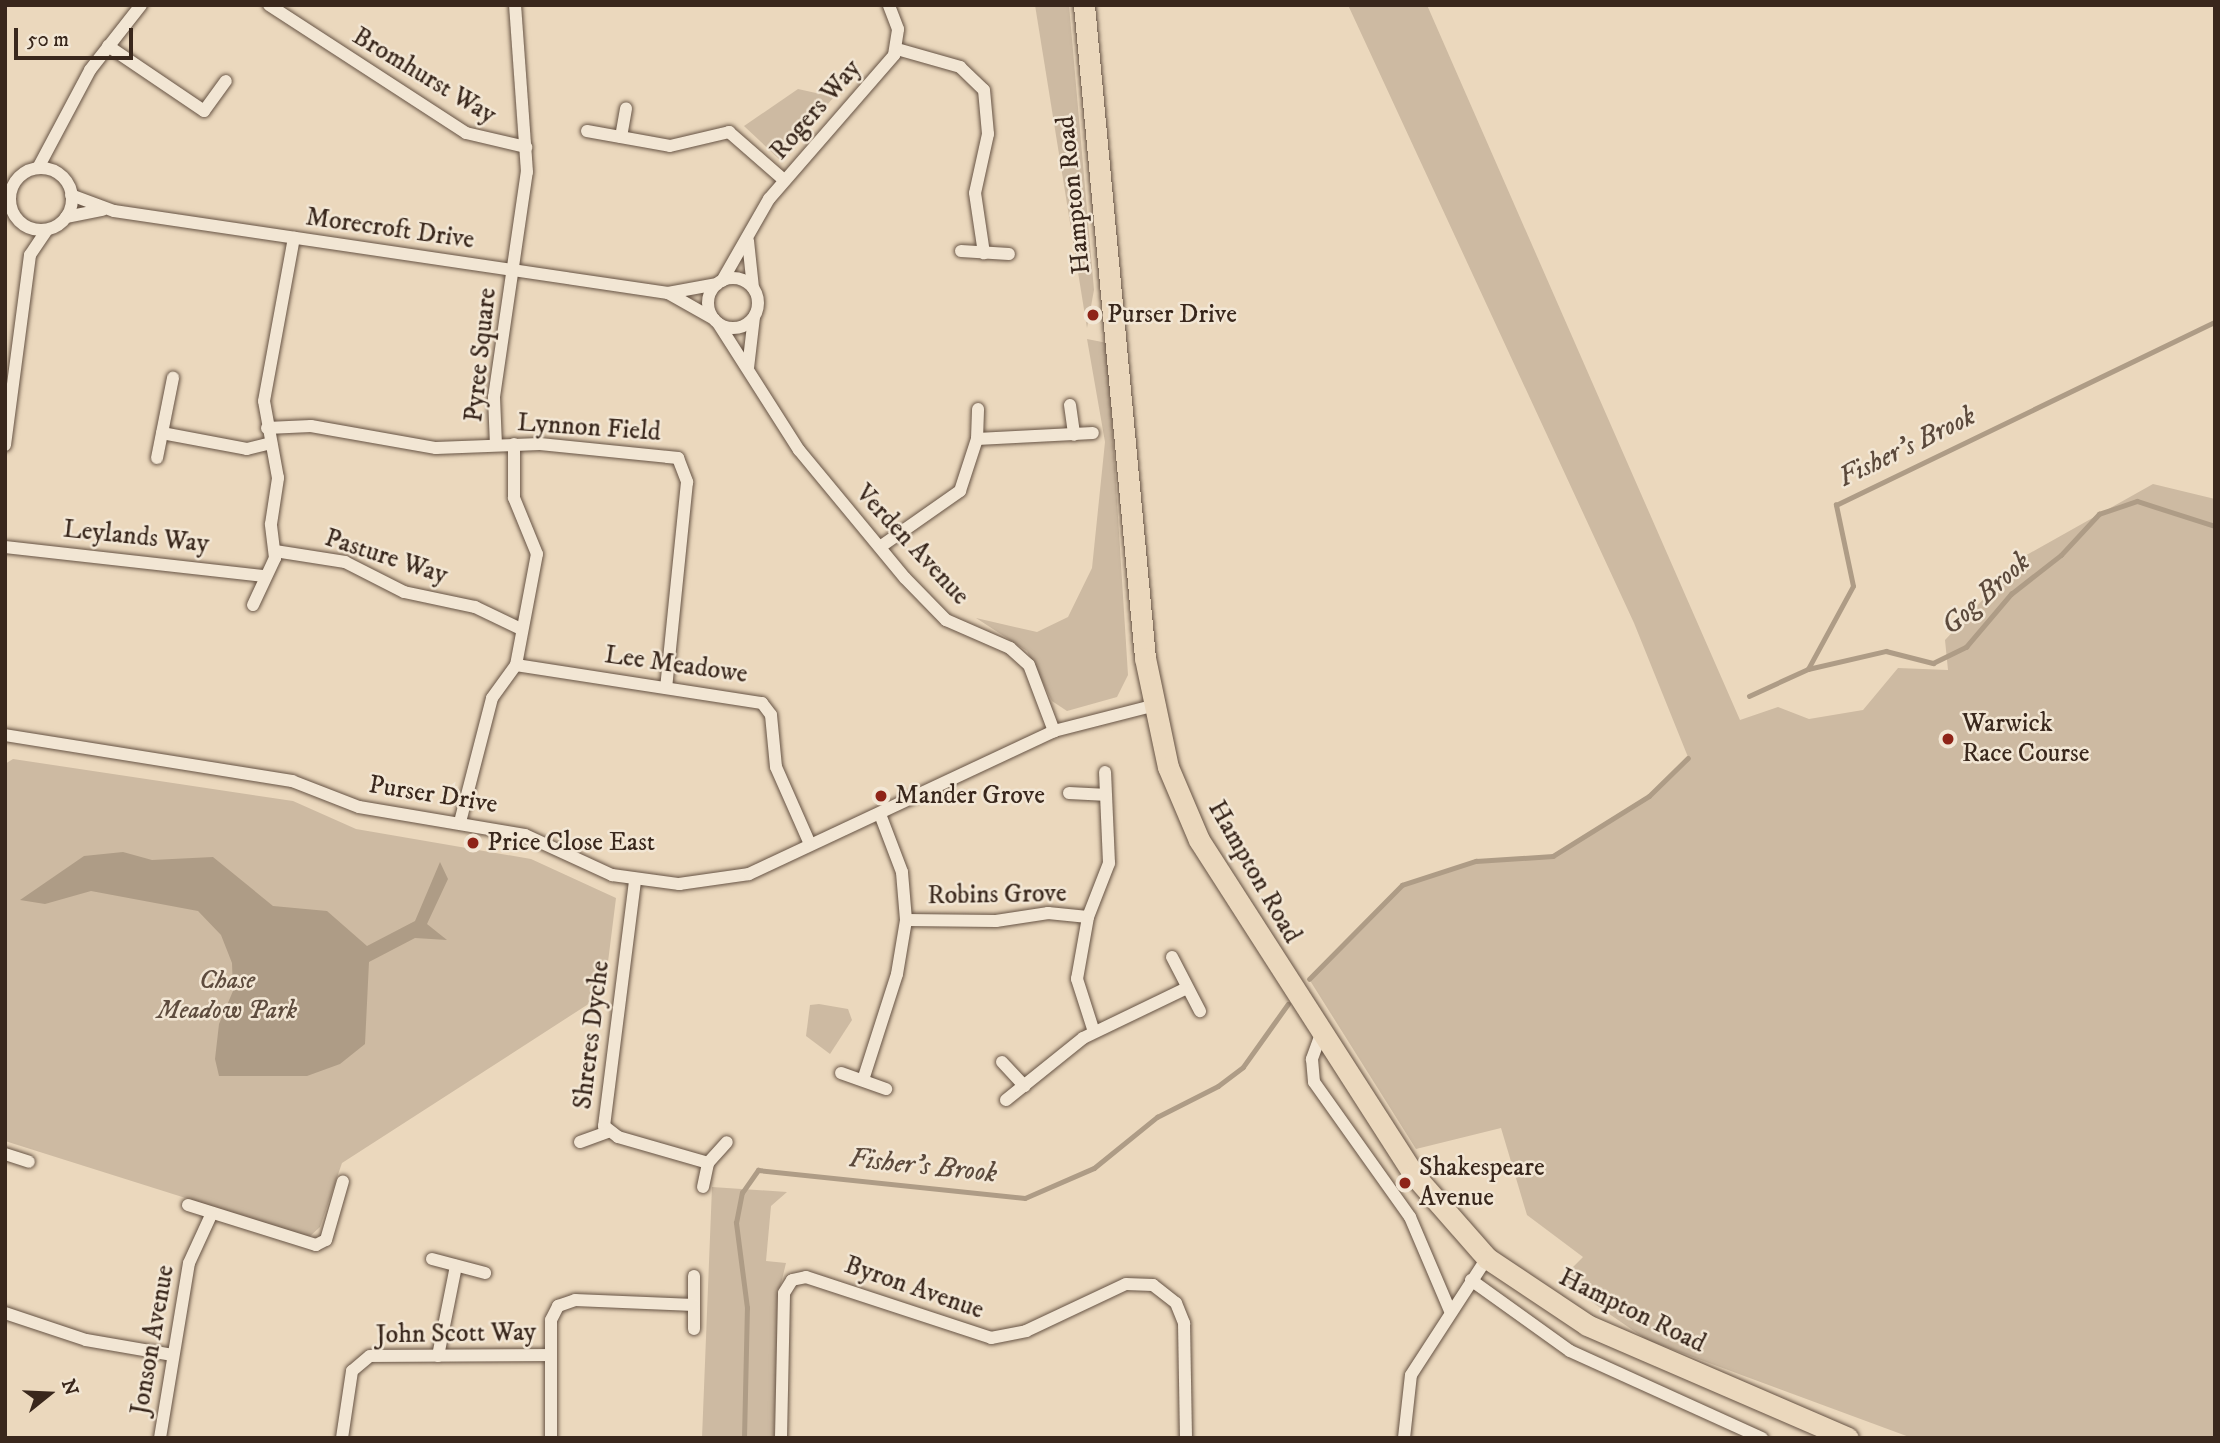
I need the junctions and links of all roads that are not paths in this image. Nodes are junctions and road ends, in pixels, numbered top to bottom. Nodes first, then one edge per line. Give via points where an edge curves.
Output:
1 (141, 5) edge
2 (269, 5) edge
3 (889, 5) edge
4 (1084, 5) edge
5 (517, 6) edge
6 (108, 46) junction
7 (897, 49) junction
8 (226, 81) dead end
9 (626, 108) dead end
10 (587, 131) dead end
11 (621, 136) junction
12 (58, 139) junction
13 (526, 147) junction
14 (38, 168) junction
15 (62, 176) junction
16 (12, 178) edge
17 (784, 180) junction
18 (72, 195) junction
19 (8, 202) edge
20 (106, 209) junction
21 (66, 217) junction
22 (22, 224) junction
23 (47, 230) junction
24 (294, 238) junction
25 (748, 240) junction
26 (961, 251) dead end
27 (984, 253) junction
28 (1009, 254) dead end
29 (30, 255) junction
30 (513, 270) junction
31 (719, 283) junction
32 (753, 288) junction
33 (668, 293) junction
34 (754, 317) junction
35 (716, 321) junction
36 (748, 368) junction
37 (173, 378) dead end
38 (1070, 405) dead end
39 (978, 409) dead end
40 (6, 428) edge
41 (267, 428) junction
42 (162, 433) junction
43 (1093, 433) dead end
44 (1074, 435) junction
45 (977, 439) junction
46 (271, 443) junction
47 (514, 444) junction
48 (5, 445) edge
49 (496, 445) junction
50 (157, 458) dead end
51 (5, 547) edge
52 (880, 547) junction
53 (275, 551) junction
54 (262, 576) junction
55 (253, 605) dead end
56 (521, 629) junction
57 (516, 665) junction
58 (666, 687) junction
59 (1152, 706) junction
60 (1054, 731) junction
61 (5, 735) edge
62 (1105, 772) dead end
63 (1069, 793) dead end
64 (1103, 795) junction
65 (880, 814) junction
66 (460, 822) junction
67 (810, 844) junction
68 (635, 881) junction
69 (1088, 917) junction
70 (906, 920) junction
71 (1172, 957) dead end
72 (1187, 988) junction
73 (1200, 1011) dead end
74 (1094, 1032) junction
75 (1321, 1034) junction
76 (1002, 1062) dead end
77 (841, 1073) dead end
78 (863, 1080) junction
79 (1024, 1086) junction
80 (886, 1089) dead end
81 (1006, 1100) dead end
82 (607, 1132) junction
83 (580, 1142) dead end
84 (727, 1142) dead end
85 (5, 1154) edge
86 (29, 1162) dead end
87 (708, 1163) junction
88 (343, 1181) dead end
89 (703, 1187) dead end
90 (188, 1205) dead end
91 (212, 1213) junction
92 (1487, 1258) junction
93 (432, 1259) dead end
94 (456, 1266) junction
95 (485, 1273) dead end
96 (694, 1276) dead end
97 (1471, 1280) junction
98 (694, 1305) junction
99 (1450, 1311) junction
100 (5, 1313) edge
101 (694, 1329) dead end
102 (551, 1355) junction
103 (173, 1356) junction
104 (438, 1356) junction
105 (160, 1438) edge
106 (342, 1438) edge
107 (551, 1438) edge
108 (781, 1438) edge
109 (1186, 1438) edge
110 (1405, 1438) edge
111 (1762, 1438) edge
112 (1848, 1438) edge

1 - 6 street
2 - 13 street, Bromhurst Way via 466,133
3 - 7 street, Rogers Way
4 - 59 main road, Hampton Road
5 - 13 street, Pyree Square
6 - 8 street via 204,111
6 - 12 street
7 - 17 street, Rogers Way
7 - 27 street via 960,67 981,82 988,134 975,193
9 - 11 street
10 - 11 street
11 - 17 street via 670,146 729,132
12 - 14 street
12 - 15 street
13 - 30 street, Pyree Square
14 - 15 street
14 - 16 street
15 - 18 street
16 - 19 street
17 - 25 street, Rogers Way
18 - 20 street, Morecroft Drive
18 - 21 street
19 - 22 street
20 - 21 street, Morecroft Drive
20 - 24 street, Morecroft Drive
21 - 23 street
22 - 23 street
22 - 29 street
23 - 29 street
24 - 30 street, Morecroft Drive
24 - 41 street via 264,401
25 - 31 street, Rogers Way
25 - 32 street
26 - 27 street
27 - 28 street
29 - 40 street
30 - 33 street, Morecroft Drive
30 - 49 street, Pyree Square via 494,397
31 - 32 street via 735,278
31 - 33 street, Morecroft Drive
31 - 35 street via 708,304
32 - 34 street
33 - 35 street, Morecroft Drive
34 - 35 street via 736,328
34 - 36 street
35 - 36 street, Verden Avenue
36 - 52 street, Verden Avenue via 799,450
37 - 42 street
38 - 44 street
39 - 45 street
40 - 48 street
41 - 46 street
41 - 49 street, Lynnon Field via 299,425 436,448
42 - 46 street via 247,449
42 - 50 street
43 - 44 street
44 - 45 street
45 - 52 street via 960,491
46 - 53 street via 278,478 271,524
47 - 49 street, Lynnon Field
47 - 56 street via 514,498 537,548
47 - 58 street, Lynnon Field via 668,455 684,465
51 - 54 street, Leylands Way
52 - 60 street, Verden Avenue via 946,620 1010,648 1029,665
53 - 54 street
53 - 56 street, Pasture Way via 345,562 404,592 475,607
54 - 55 street
56 - 57 street
57 - 58 street, Lee Meadowe
57 - 66 street via 492,698
58 - 67 street, Lee Meadowe via 766,705 776,767
59 - 60 street, Purser Drive
59 - 75 main road, Hampton Road via 1168,767 1199,839
60 - 65 street, Purser Drive
61 - 66 street, Purser Drive via 281,779 359,807
62 - 64 street, Robins Grove
63 - 64 street
64 - 69 street, Robins Grove via 1109,863
65 - 67 street, Purser Drive
65 - 70 street via 902,872
66 - 68 street, Purser Drive via 526,835
67 - 68 street, Purser Drive via 736,878
68 - 82 street, Shreres Dyche via 603,1119
69 - 70 street, Robins Grove via 1048,913 996,921
69 - 74 street, Robins Grove via 1077,979
70 - 78 street via 897,974
71 - 72 street
72 - 73 street
72 - 74 street
74 - 79 street
75 - 92 main road, Hampton Road via 1429,1196
75 - 99 street via 1312,1059 1314,1082 1410,1217
76 - 79 street
77 - 78 street
78 - 80 street
79 - 81 street
82 - 83 street
82 - 87 street, Shreres Dyche
84 - 87 street
85 - 86 street
87 - 89 street
88 - 91 street via 326,1240 316,1245
90 - 91 street
91 - 103 street, Jonson Avenue via 188,1263
92 - 97 street
92 - 112 main road, Hampton Road via 1587,1325
93 - 94 street
94 - 95 street
94 - 104 street
96 - 98 street
97 - 99 street
97 - 111 street via 1570,1351
98 - 101 street
98 - 102 street via 565,1302 551,1316
99 - 110 street via 1411,1375
100 - 103 street via 86,1340
102 - 104 street, John Scott Way
102 - 107 street
103 - 105 street, Jonson Avenue
104 - 106 street, John Scott Way via 370,1356 355,1366
108 - 109 street, Byron Avenue via 783,1302 792,1280 813,1277 953,1330 991,1338 1026,1331 1136,1283 1168,1294 1184,1323

